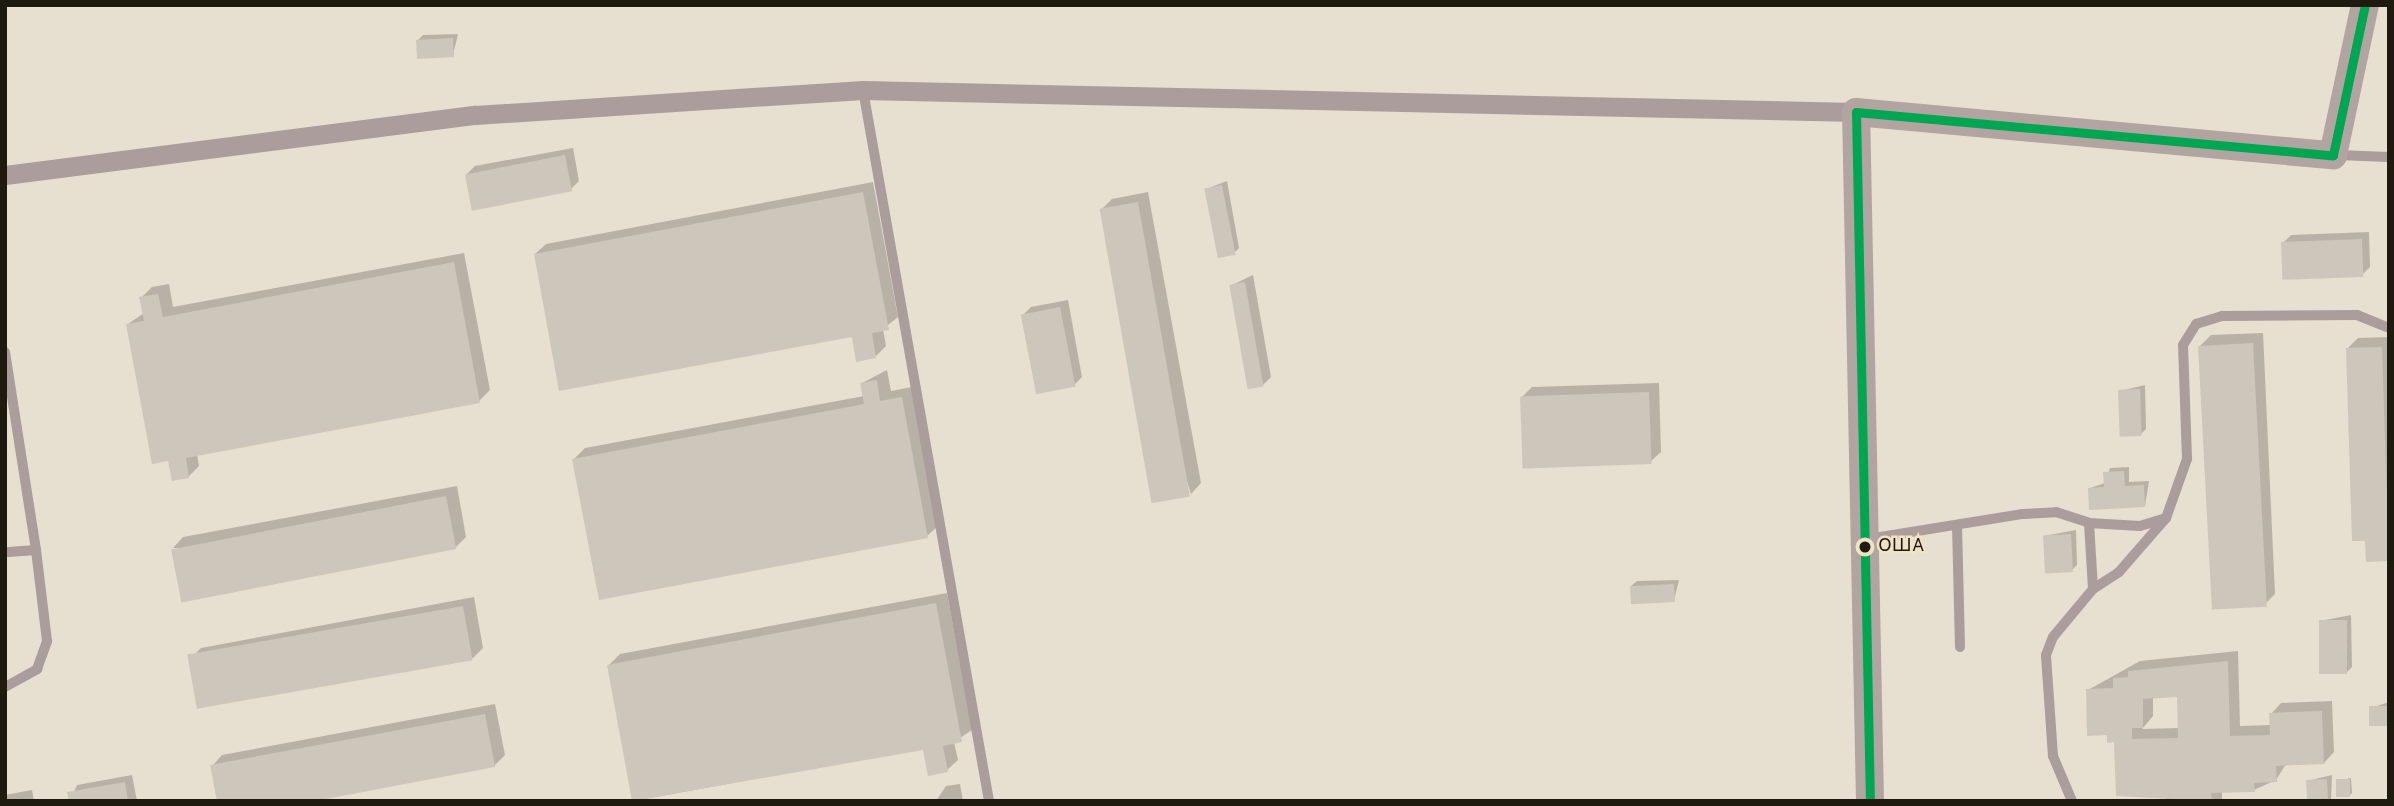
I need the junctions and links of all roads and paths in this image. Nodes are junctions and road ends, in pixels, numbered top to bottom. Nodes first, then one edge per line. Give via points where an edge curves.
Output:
1 (2365, 5) edge
2 (863, 90) junction
3 (1856, 112) junction
4 (2333, 155) junction
5 (2389, 157) edge
6 (5, 175) edge
7 (2389, 328) edge
8 (5, 352) edge
9 (2166, 518) junction
10 (2089, 523) junction
11 (1957, 525) junction
12 (1868, 539) junction
13 (36, 550) junction
14 (5, 552) edge
15 (2093, 589) junction
16 (1960, 647) dead end
17 (5, 687) edge
18 (989, 801) edge
19 (1870, 801) edge
20 (2072, 801) edge

1 - 4 street
2 - 3 street
2 - 6 street via 475,115
2 - 18 lane
3 - 4 street
3 - 12 street
4 - 5 lane
7 - 9 lane via 2357,315 2223,316 2196,324 2183,345 2187,459
8 - 13 lane
9 - 10 lane via 2140,526
9 - 15 lane via 2119,572
10 - 11 lane via 2056,512
10 - 15 lane
11 - 12 lane
11 - 16 lane
12 - 19 street
13 - 14 lane
13 - 17 lane via 47,641 37,669
15 - 20 lane via 2053,637 2046,655 2053,756

